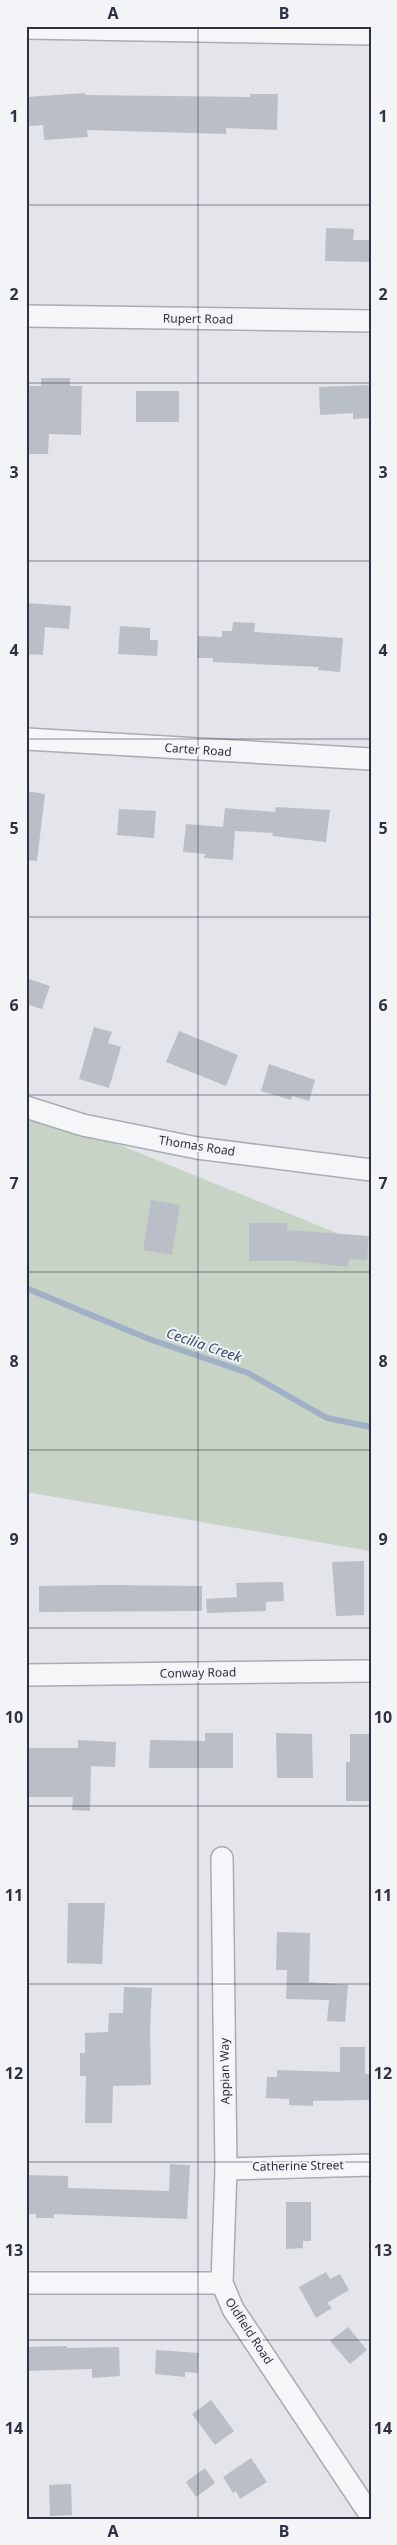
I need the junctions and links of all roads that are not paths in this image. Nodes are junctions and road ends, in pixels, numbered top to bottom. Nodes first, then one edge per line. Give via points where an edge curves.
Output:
1 (26, 28) edge
2 (371, 34) edge
3 (26, 316) edge
4 (371, 322) edge
5 (26, 739) edge
6 (371, 759) edge
7 (26, 1107) edge
8 (371, 1170) edge
9 (371, 1671) edge
10 (26, 1675) edge
11 (222, 1858) dead end
12 (371, 2165) edge
13 (226, 2168) junction
14 (26, 2283) edge
15 (222, 2283) junction
16 (371, 2516) edge

1 - 2 street
3 - 4 street, Rupert Road
5 - 6 street, Carter Road
7 - 8 street, Thomas Road via 83,1125 197,1148
9 - 10 street, Conway Road
11 - 13 street, Appian Way
12 - 13 street, Catherine Street
13 - 15 street, Appian Way
14 - 15 street, Oldfield Road
15 - 16 street, Oldfield Road via 233,2309

